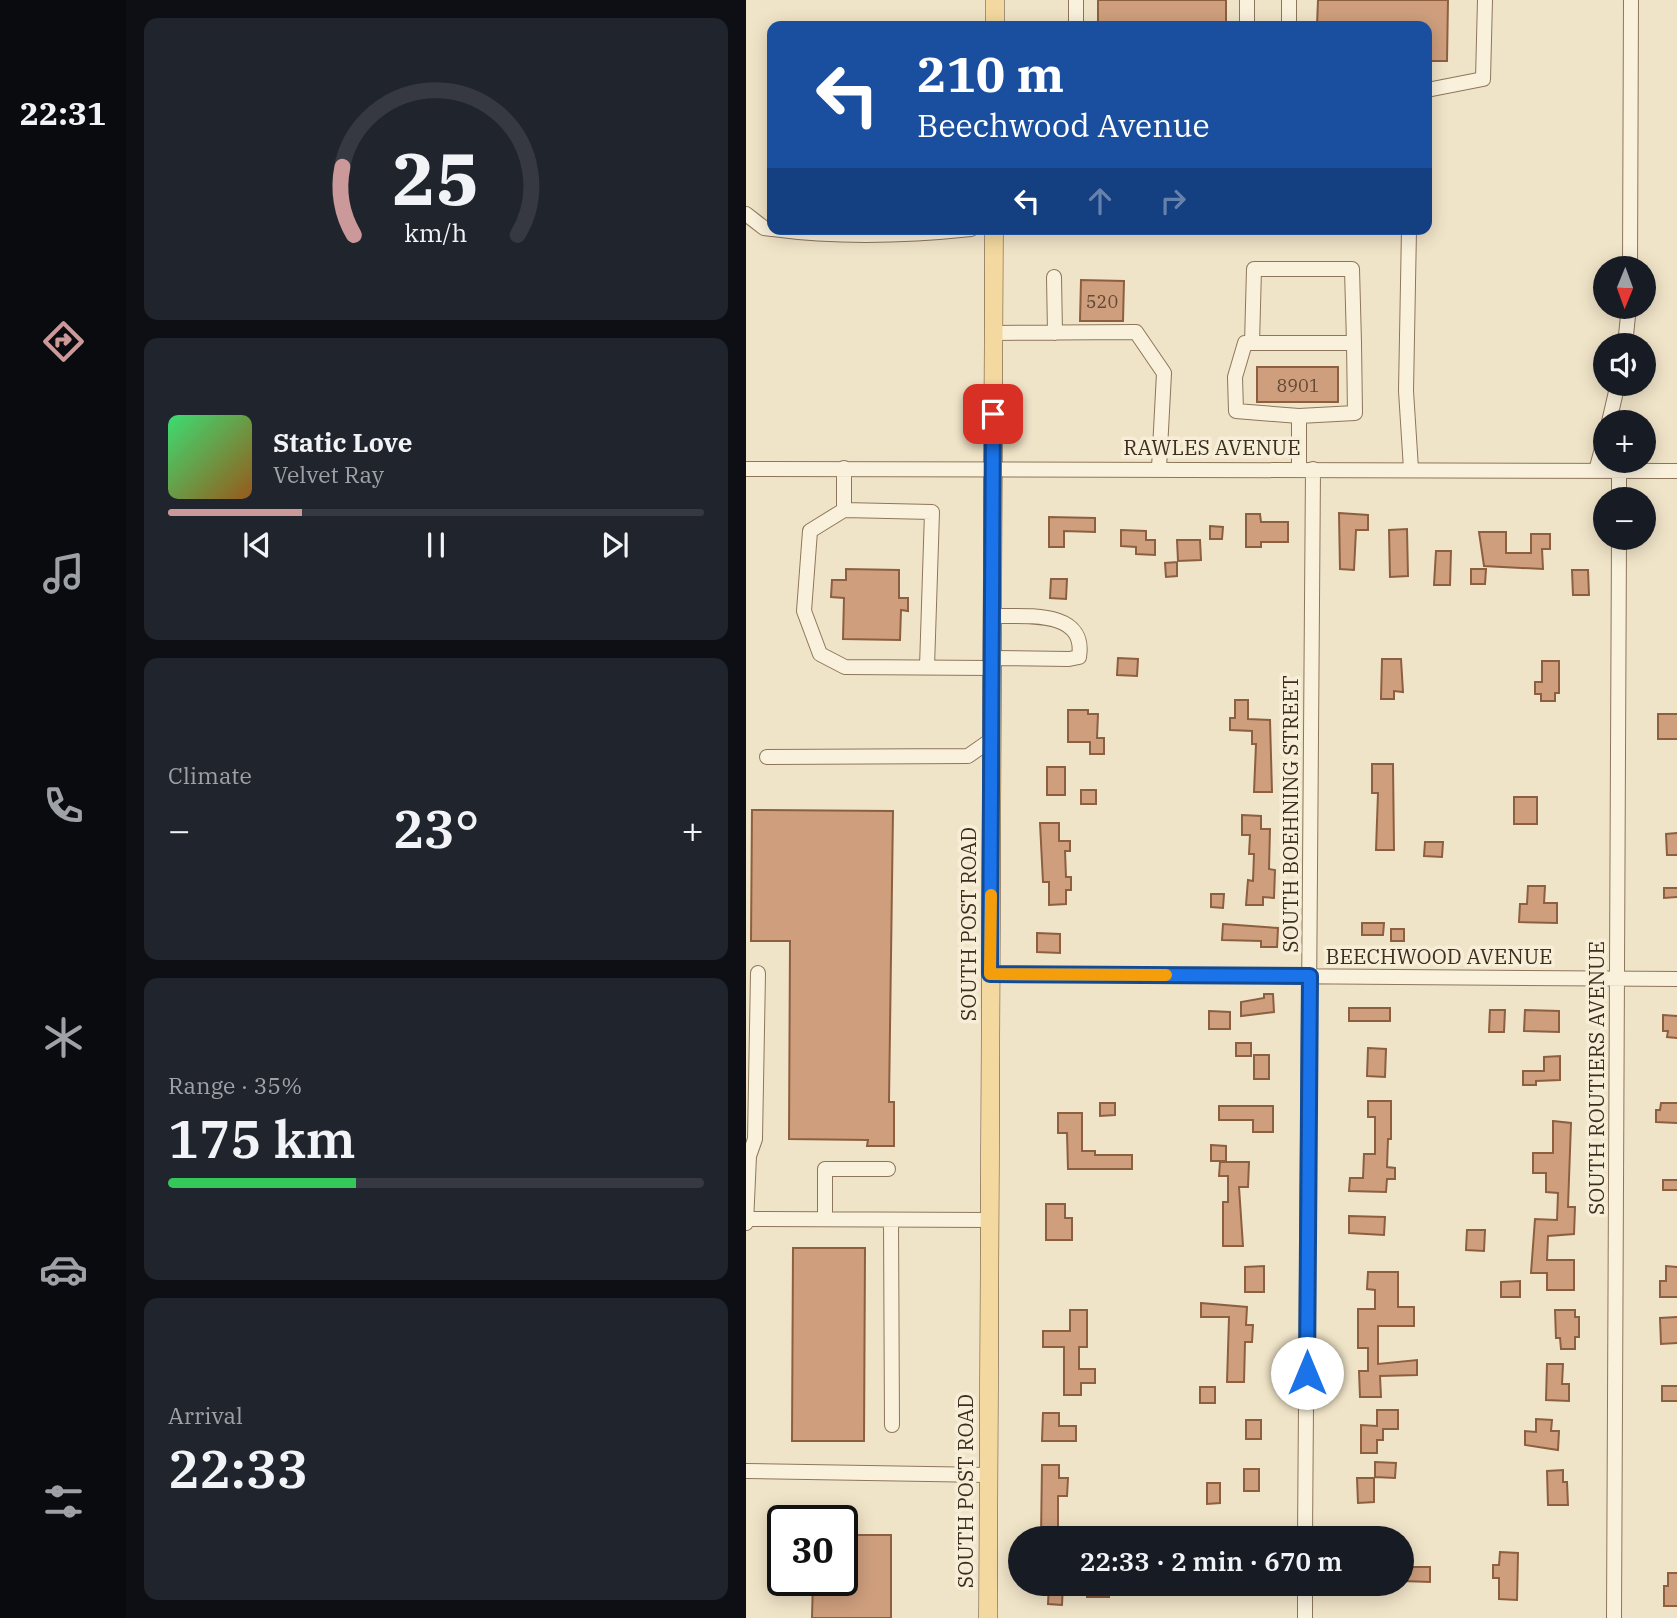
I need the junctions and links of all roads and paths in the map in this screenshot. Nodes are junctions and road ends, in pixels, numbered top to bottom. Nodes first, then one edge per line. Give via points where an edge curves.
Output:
1 (995, 0) edge
2 (1076, 0) edge
3 (1247, 0) edge
4 (1289, 0) edge
5 (1485, 0) edge
6 (1631, 0) edge
7 (995, 21) edge
8 (1076, 21) edge
9 (1247, 21) edge
10 (1289, 21) edge
11 (1432, 89) edge
12 (746, 214) edge
13 (767, 228) edge
14 (994, 235) edge
15 (1409, 235) edge
16 (1630, 256) edge
17 (1054, 277) dead end
18 (1055, 332) junction
19 (993, 333) junction
20 (1252, 343) junction
21 (1354, 343) junction
22 (1299, 416) junction
23 (993, 467) junction
24 (843, 468) junction
25 (1159, 468) junction
26 (746, 469) edge
27 (1306, 469) junction
28 (1412, 469) junction
29 (1593, 471) edge
30 (1656, 471) edge
31 (1678, 471) edge
32 (844, 510) junction
33 (1619, 550) edge
34 (992, 616) junction
35 (992, 663) junction
36 (927, 667) junction
37 (991, 740) junction
38 (768, 757) dead end
39 (758, 973) dead end
40 (990, 974) junction
41 (1310, 976) junction
42 (1618, 978) junction
43 (1678, 979) edge
44 (888, 1169) dead end
45 (825, 1219) junction
46 (747, 1220) edge
47 (891, 1220) junction
48 (989, 1220) junction
49 (892, 1425) dead end
50 (746, 1471) edge
51 (988, 1475) junction
52 (1305, 1526) edge
53 (1305, 1596) edge
54 (988, 1618) edge
55 (1305, 1618) edge
56 (1614, 1618) edge

1 - 7 main road
2 - 8 street
3 - 9 street
4 - 10 street
5 - 11 street via 1483,79
6 - 16 street
12 - 13 street
14 - 19 main road, SOUTH POST ROAD
15 - 28 street via 1406,391
17 - 18 street
18 - 19 street
18 - 25 street via 1136,332 1164,373
19 - 23 main road, SOUTH POST ROAD
20 - 21 street
20 - 21 street via 1254,269 1352,269
20 - 22 street via 1245,343 1235,377 1236,411
21 - 22 street via 1355,413
22 - 27 street, SOUTH BOEHNING STREET
23 - 24 street, RAWLES AVENUE
23 - 25 street, RAWLES AVENUE
23 - 34 main road, SOUTH POST ROAD
24 - 26 street, RAWLES AVENUE
24 - 32 street
25 - 27 street, RAWLES AVENUE
27 - 28 street, RAWLES AVENUE
27 - 41 street, SOUTH BOEHNING STREET
28 - 29 street, RAWLES AVENUE
30 - 31 street, RAWLES AVENUE
32 - 36 street via 932,512
32 - 36 street via 810,531 804,611 820,654 845,667
33 - 42 street, SOUTH ROUTIERS AVENUE
34 - 35 main road, SOUTH POST ROAD
34 - 35 street via 1053,617 1070,626 1080,649 1078,657 1069,659
35 - 36 street
35 - 37 main road, SOUTH POST ROAD
37 - 38 street via 968,756
37 - 40 main road, SOUTH POST ROAD
39 - 46 street via 755,1139 749,1156
40 - 41 street, BEECHWOOD AVENUE
40 - 48 main road, SOUTH POST ROAD
41 - 42 street, BEECHWOOD AVENUE
41 - 52 street, SOUTH BOEHNING STREET
42 - 43 street, BEECHWOOD AVENUE
42 - 56 street, SOUTH ROUTIERS AVENUE
44 - 45 street via 825,1170
45 - 46 street
45 - 47 street
47 - 48 street
47 - 49 street
48 - 51 main road, SOUTH POST ROAD
50 - 51 street
51 - 54 main road, SOUTH POST ROAD
53 - 55 street

